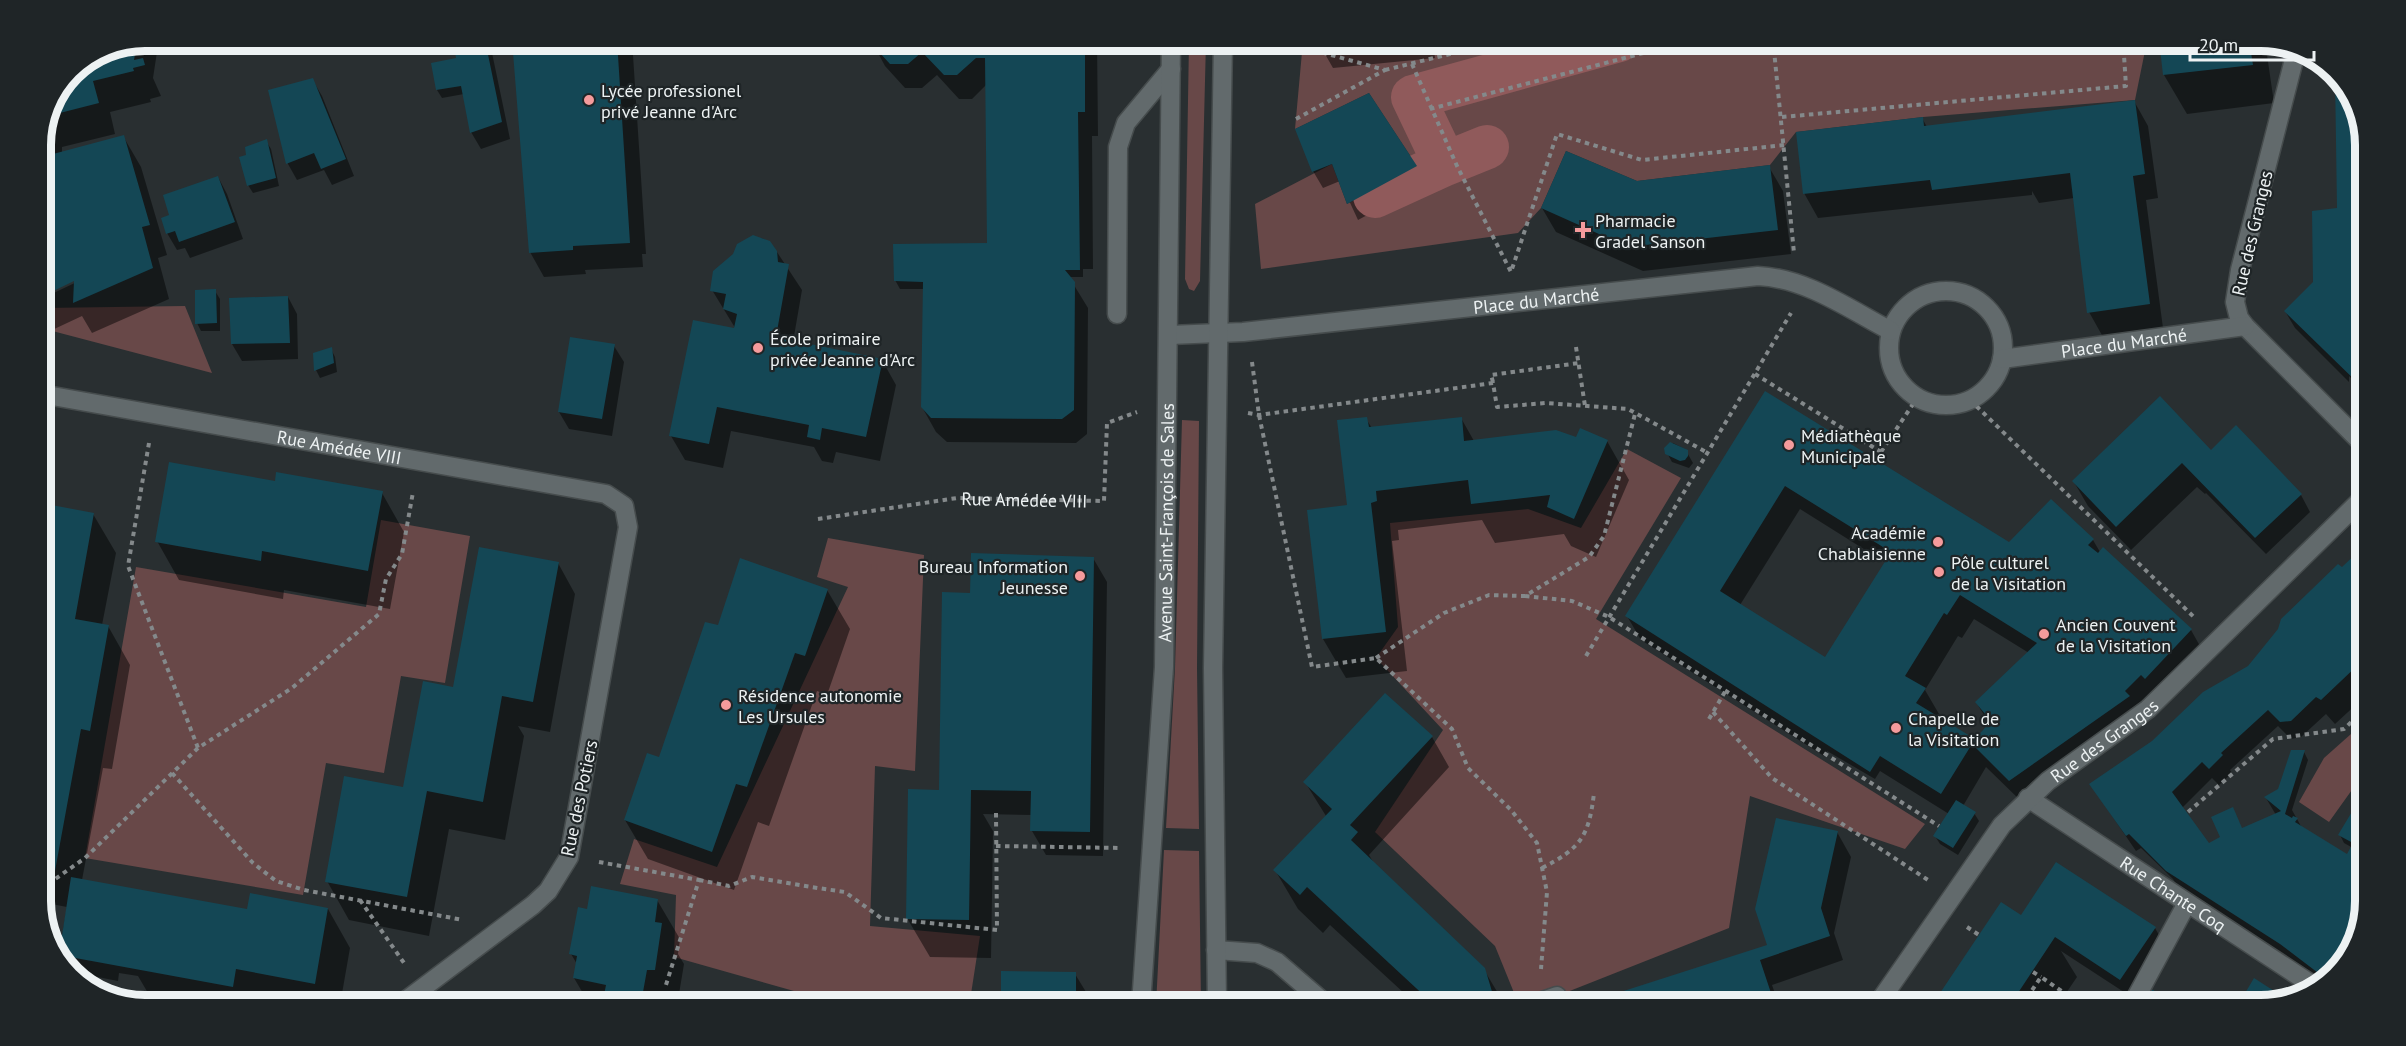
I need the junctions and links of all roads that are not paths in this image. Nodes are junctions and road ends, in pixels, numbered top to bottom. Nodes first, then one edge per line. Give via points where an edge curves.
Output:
1 (1171, 51) edge
2 (1223, 51) edge
3 (2295, 57) edge
4 (1171, 69) junction
5 (1117, 314) dead end
6 (2245, 326) junction
7 (1890, 331) junction
8 (1217, 333) junction
9 (1170, 335) junction
10 (2002, 359) junction
11 (51, 396) edge
12 (2355, 436) edge
13 (2355, 506) edge
14 (628, 516) joint
15 (2028, 798) junction
16 (2186, 904) junction
17 (1216, 950) junction
18 (2308, 982) edge
19 (414, 995) edge
20 (1143, 995) edge
21 (1217, 995) edge
22 (1315, 995) edge
23 (1884, 995) edge
24 (2137, 995) edge

1 - 4 street, Avenue Saint-François de Sales
2 - 8 street
3 - 6 street, Rue des Granges via 2240,270 2235,302
4 - 5 street via 1126,123 1118,147
4 - 9 street, Avenue Saint-François de Sales
6 - 10 street, Place du Marché
6 - 12 street, Rue des Granges
7 - 8 street, Place du Marché via 1802,285 1772,277 1740,276
7 - 10 street via 1900,312 1917,297 1938,291 1960,292 1980,301 1995,317 2002,338
7 - 10 street via 1888,353 1894,374 1917,398 1938,405 1970,400 1994,380
8 - 9 street, Place du Marché
8 - 17 street via 1213,669
9 - 20 street, Avenue Saint-François de Sales via 1164,666
11 - 14 street, Rue Amédée VIII via 606,494 624,506
13 - 15 street, Rue des Granges via 2148,709
14 - 19 street, Rue des Potiers via 595,721 568,856 548,891
15 - 16 street, Rue Chante Coq
15 - 23 street, Rue des Granges via 1991,837
16 - 18 street, Rue Chante Coq
16 - 24 street
17 - 21 street
17 - 22 street via 1257,953 1277,962

